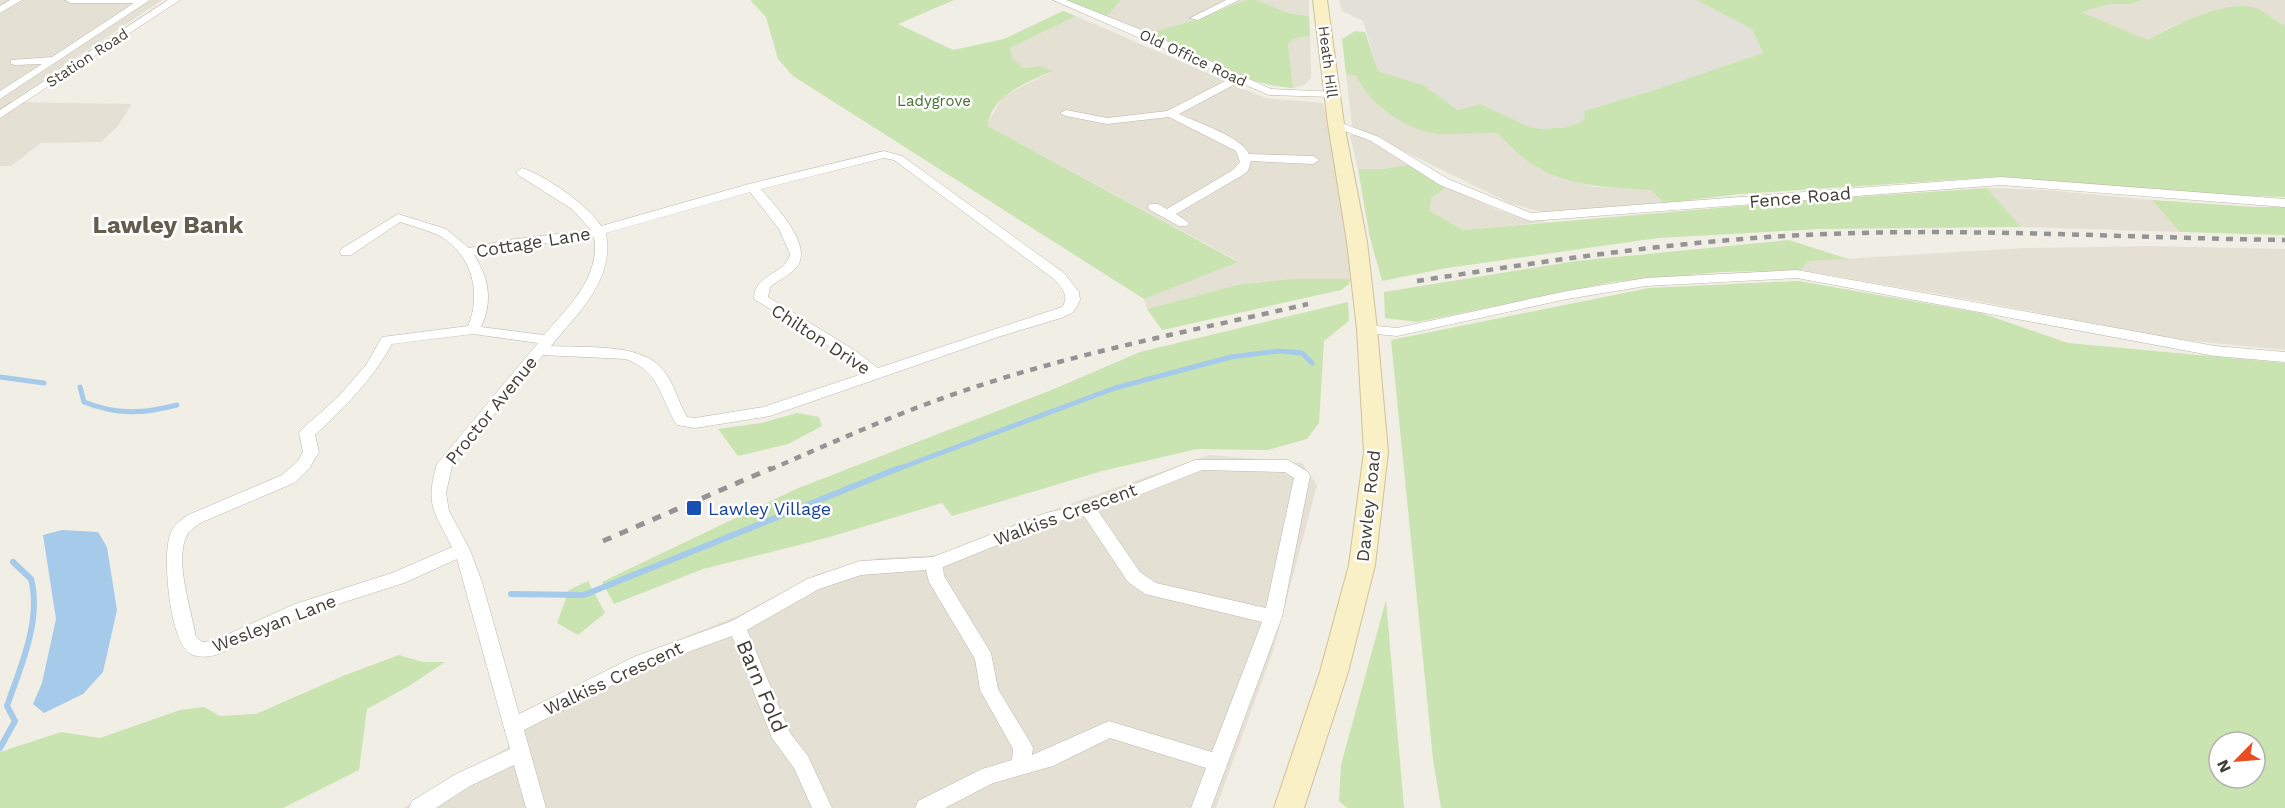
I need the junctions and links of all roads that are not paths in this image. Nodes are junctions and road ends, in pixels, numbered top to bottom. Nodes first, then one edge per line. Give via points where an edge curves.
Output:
1 (17, 0) edge
2 (70, 0) edge
3 (145, 0) edge
4 (162, 0) edge
5 (175, 0) edge
6 (1058, 0) edge
7 (1234, 0) edge
8 (1320, 0) edge
9 (0, 10) edge
10 (1195, 18) dead end
11 (56, 60) junction
12 (15, 62) dead end
13 (1238, 79) junction
14 (1332, 94) junction
15 (0, 96) edge
16 (1066, 113) dead end
17 (1170, 114) junction
18 (0, 115) edge
19 (1336, 124) junction
20 (1245, 157) junction
21 (1313, 160) dead end
22 (522, 172) dead end
23 (753, 187) junction
24 (2285, 203) edge
25 (1154, 207) dead end
26 (1168, 214) junction
27 (1183, 222) dead end
28 (600, 231) junction
29 (346, 252) dead end
30 (466, 254) junction
31 (1367, 329) junction
32 (474, 330) junction
33 (544, 345) junction
34 (2285, 357) edge
35 (877, 375) junction
36 (1088, 509) junction
37 (462, 550) junction
38 (934, 563) junction
39 (1274, 617) junction
40 (737, 627) junction
41 (512, 727) junction
42 (520, 753) junction
43 (1218, 763) junction
44 (1021, 765) junction
45 (419, 808) edge
46 (536, 808) edge
47 (822, 808) edge
48 (926, 808) edge
49 (1201, 808) edge
50 (1289, 808) edge

1 - 9 street
2 - 3 street
3 - 4 street
3 - 11 street
5 - 18 street, Station Road
6 - 13 street, Old Office Road
7 - 10 street
8 - 14 street, Heath Hill
11 - 12 street
11 - 15 street
13 - 14 street, Old Office Road via 1269,92
13 - 17 street
14 - 19 street, Heath Hill
16 - 17 street via 1107,121
17 - 20 street via 1229,141
19 - 24 street, Fence Road via 1375,139 1444,182 1530,217 2001,181
19 - 31 street, Dawley Road via 1350,196
20 - 21 street
20 - 26 street via 1244,168
22 - 28 street via 578,208
23 - 28 street
23 - 35 street, Chilton Drive via 788,234 796,254 789,268 763,286 761,299 849,353
23 - 35 street via 885,154 898,158 1051,269 1072,292 1071,305 1056,315
25 - 26 street
26 - 27 street
28 - 30 street, Cottage Lane
28 - 33 street, Proctor Avenue via 603,261 597,276
29 - 30 street via 398,218 444,234
30 - 32 street via 482,290 481,316
31 - 34 street via 1396,332 1646,282 1797,274 2216,351
31 - 50 street, Dawley Road via 1376,452 1362,565 1334,672
32 - 33 street, Wesleyan Lane
32 - 37 street, Wesleyan Lane via 387,340 372,367 351,392 307,433 310,455 299,470 288,479 183,527 174,555 188,640 204,650 236,640 301,609 398,578
33 - 35 street, Chilton Drive via 628,355 652,364 661,374 682,421 695,423 765,412
33 - 37 street, Proctor Avenue via 445,464 437,500 445,523
36 - 38 street, Walkiss Crescent via 1052,517
36 - 39 street via 1134,577 1151,589
36 - 39 street, Walkiss Crescent via 1201,464 1288,465 1302,476
37 - 41 street, Proctor Avenue
38 - 40 street, Walkiss Crescent via 860,568 813,584
38 - 44 street via 935,577 984,658 989,690 1023,748
39 - 43 street, Walkiss Crescent
40 - 41 street, Walkiss Crescent via 643,661
40 - 47 street, Barn Fold via 782,738 801,762
41 - 42 street, Proctor Avenue
42 - 45 street via 462,780
42 - 46 street, Proctor Avenue
43 - 44 street via 1109,729 1046,760
43 - 49 street, Walkiss Crescent
44 - 48 street via 989,775

